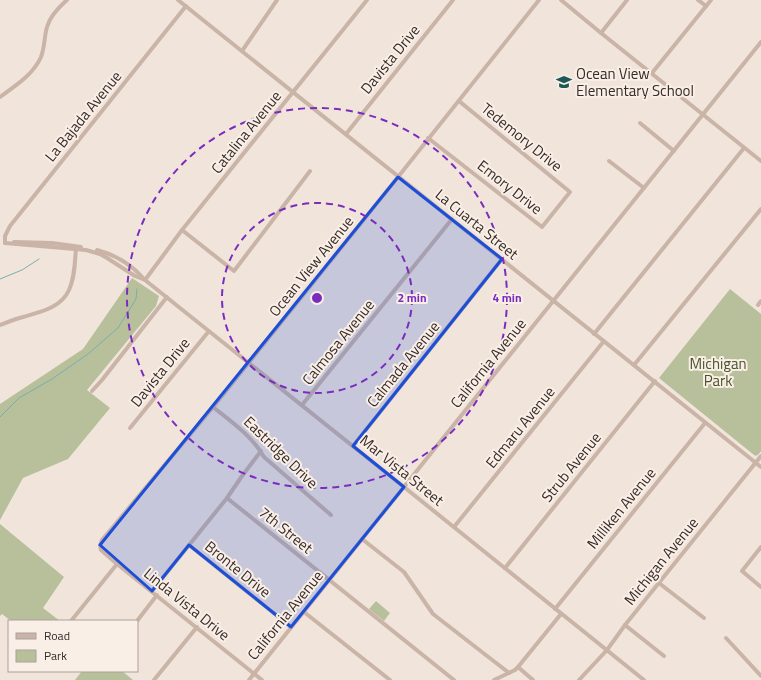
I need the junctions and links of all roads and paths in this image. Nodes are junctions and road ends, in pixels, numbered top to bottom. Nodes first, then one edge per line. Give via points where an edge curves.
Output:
1 (67, 0) edge
2 (178, 0) edge
3 (277, 0) edge
4 (367, 0) edge
5 (453, 0) edge
6 (539, 0) edge
7 (561, 0) edge
8 (627, 0) edge
9 (698, 0) edge
10 (710, 0) edge
11 (186, 6) junction
12 (706, 6) junction
13 (601, 33) junction
14 (761, 42) edge
15 (242, 51) junction
16 (652, 73) junction
17 (293, 92) junction
18 (0, 97) edge
19 (458, 101) junction
20 (703, 115) junction
21 (640, 123) dead end
22 (346, 134) junction
23 (428, 138) junction
24 (744, 148) junction
25 (674, 151) junction
26 (609, 160) dead end
27 (761, 161) edge
28 (310, 171) dead end
29 (398, 177) junction
30 (644, 188) junction
31 (570, 192) joint
32 (761, 208) edge
33 (452, 219) junction
34 (182, 230) junction
35 (5, 243) junction
36 (0, 244) edge
37 (76, 247) junction
38 (502, 259) junction
39 (145, 280) junction
40 (167, 297) junction
41 (554, 300) junction
42 (0, 325) edge
43 (209, 331) junction
44 (594, 334) junction
45 (604, 341) junction
46 (248, 362) junction
47 (634, 365) junction
48 (655, 381) junction
49 (92, 391) dead end
50 (302, 405) junction
51 (213, 407) junction
52 (705, 423) junction
53 (130, 428) dead end
54 (353, 446) junction
55 (261, 451) junction
56 (761, 456) edge
57 (756, 463) junction
58 (761, 467) edge
59 (404, 487) junction
60 (227, 498) junction
61 (331, 515) dead end
62 (454, 527) junction
63 (362, 539) junction
64 (100, 545) joint
65 (189, 545) junction
66 (761, 547) edge
67 (117, 564) junction
68 (505, 568) junction
69 (329, 581) junction
70 (659, 583) junction
71 (761, 587) edge
72 (152, 591) junction
73 (157, 595) junction
74 (555, 609) junction
75 (304, 612) junction
76 (561, 614) junction
77 (704, 618) dead end
78 (72, 620) edge
79 (138, 620) edge
80 (625, 625) junction
81 (197, 627) junction
82 (292, 627) junction
83 (726, 638) dead end
84 (607, 650) junction
85 (664, 656) dead end
86 (518, 667) junction
87 (254, 673) junction
88 (509, 673) junction
89 (761, 676) edge
90 (154, 680) edge
91 (249, 680) edge
92 (262, 680) edge
93 (390, 680) edge
94 (454, 680) edge
95 (494, 680) edge
96 (533, 680) edge
97 (579, 680) edge
98 (644, 680) edge

1 - 18 street via 47,26 43,52 35,68
2 - 11 street, La Cuarta Street
3 - 15 street
4 - 17 street, Catalina Avenue
5 - 22 street, Davista Drive
6 - 19 street, Ocean View Avenue
7 - 13 street
8 - 13 street
9 - 12 street
10 - 12 street
11 - 15 street, La Cuarta Street
11 - 35 street, La Bajada Avenue via 10,226
12 - 16 street
13 - 16 street
14 - 20 street, California Avenue
15 - 17 street, La Cuarta Street
16 - 20 street
17 - 22 street, La Cuarta Street
17 - 34 street, Catalina Avenue
19 - 23 street, Ocean View Avenue
19 - 31 street, Tedemory Drive
20 - 24 street
20 - 25 street, California Avenue
21 - 25 street
22 - 29 street, La Cuarta Street
23 - 29 street, Ocean View Avenue
23 - 31 street, Emory Drive via 542,227
24 - 27 street
24 - 44 street
25 - 30 street, California Avenue
26 - 30 street
28 - 34 street via 234,271
29 - 33 street, La Cuarta Street
29 - 46 street, Ocean View Avenue
30 - 41 street, California Avenue
32 - 47 street
33 - 38 street, La Cuarta Street
33 - 50 street, Calmosa Avenue
34 - 39 street, Catalina Avenue
35 - 36 street, Mar Vista Street
35 - 37 street, Mar Vista Street via 19,241
37 - 39 street, Mar Vista Street via 89,248 119,259 137,270
37 - 42 street via 72,280 69,291 62,300 43,312
38 - 41 street, La Cuarta Street
38 - 54 street, Calmada Avenue
39 - 40 street, Mar Vista Street
40 - 43 street, Mar Vista Street
40 - 49 street
41 - 44 street, La Cuarta Street
41 - 59 street, California Avenue
43 - 46 street, Mar Vista Street
43 - 53 street, Davista Drive
44 - 45 street, La Cuarta Street
45 - 47 street, La Cuarta Street
45 - 62 street, Edmaru Avenue
46 - 50 street, Mar Vista Street
46 - 51 street, Ocean View Avenue
47 - 48 street, La Cuarta Street
48 - 52 street, La Cuarta Street
48 - 68 street, Strub Avenue
50 - 54 street, Mar Vista Street
51 - 55 street, Eastridge Drive via 244,431
51 - 64 street, Ocean View Avenue
52 - 57 street, La Cuarta Street
52 - 74 street, Milliken Avenue
54 - 59 street, Mar Vista Street
55 - 60 street
55 - 61 street, Eastridge Drive via 264,457
56 - 57 street, Michigan Avenue
57 - 58 street, La Cuarta Street
57 - 70 street, Michigan Avenue
59 - 62 street, Mar Vista Street
59 - 63 street, California Avenue
60 - 65 street
60 - 69 street, 7th Street
62 - 68 street, Mar Vista Street
63 - 69 street, California Avenue
63 - 88 street via 404,572 433,614
64 - 67 street, Linda Vista Drive via 101,550
65 - 72 street
65 - 82 street, Bronte Drive
66 - 71 street via 742,571
67 - 72 street, Linda Vista Drive
67 - 78 street
68 - 74 street, Mar Vista Street
69 - 75 street, California Avenue
69 - 94 street, 7th Street
70 - 77 street
70 - 80 street, Michigan Avenue
72 - 73 street, Linda Vista Drive
73 - 79 street
73 - 81 street, Linda Vista Drive
74 - 76 street, Mar Vista Street
75 - 82 street, California Avenue
75 - 93 street
76 - 84 street, Mar Vista Street
76 - 86 street
80 - 84 street, Michigan Avenue
80 - 85 street
81 - 87 street, Linda Vista Drive
81 - 90 street
82 - 87 street, California Avenue
83 - 89 street
84 - 97 street, Michigan Avenue
84 - 98 street, Mar Vista Street
86 - 88 street
86 - 96 street
87 - 91 street, California Avenue
87 - 92 street, Linda Vista Drive
88 - 95 street

